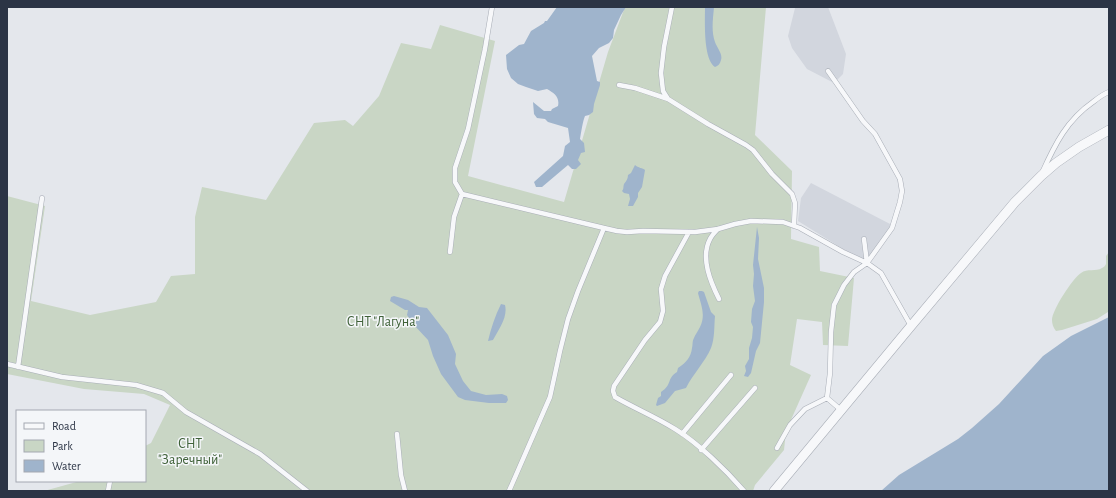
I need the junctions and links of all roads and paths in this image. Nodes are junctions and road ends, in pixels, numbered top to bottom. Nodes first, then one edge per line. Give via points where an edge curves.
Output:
1 (492, 7) edge
2 (672, 7) edge
3 (828, 71) dead end
4 (619, 85) dead end
5 (1109, 92) edge
6 (668, 99) junction
7 (1109, 130) edge
8 (1041, 176) junction
9 (462, 194) junction
10 (42, 198) dead end
11 (794, 226) junction
12 (604, 228) junction
13 (718, 229) junction
14 (689, 232) junction
15 (864, 239) dead end
16 (450, 252) dead end
17 (867, 263) junction
18 (719, 299) dead end
19 (911, 326) junction
20 (7, 364) edge
21 (18, 367) junction
22 (731, 375) dead end
23 (755, 388) dead end
24 (827, 398) junction
25 (842, 410) junction
26 (397, 434) dead end
27 (682, 434) junction
28 (777, 448) dead end
29 (701, 450) junction
30 (307, 491) edge
31 (405, 491) edge
32 (509, 491) edge
33 (744, 491) edge
34 (774, 491) edge

1 - 9 lane via 468,129 456,168 455,182
2 - 6 lane via 661,72 662,91
3 - 17 lane via 875,134 900,179 902,191 892,228
4 - 6 lane
5 - 8 lane via 1086,107 1068,125 1052,148
6 - 11 lane via 753,150 792,194 795,203
7 - 8 street via 1079,147
8 - 19 street via 1015,202
9 - 12 lane
9 - 16 lane via 454,217
10 - 21 lane
11 - 13 lane via 783,222 751,221
11 - 17 lane
12 - 14 lane via 627,232
12 - 32 lane via 568,319 550,397
13 - 14 lane
13 - 18 lane via 710,239 706,258
14 - 27 lane via 665,276 661,289 663,311 660,322 645,340 613,391 615,397
15 - 17 lane
17 - 19 lane via 881,274
17 - 24 lane via 854,272 844,284 834,305
19 - 25 street
20 - 21 lane
21 - 30 lane via 62,377 136,385 163,393 186,412 260,454
22 - 27 lane
23 - 29 lane
24 - 25 lane
24 - 28 lane via 805,409 790,425
25 - 34 street
26 - 31 lane
27 - 29 lane
29 - 33 lane

